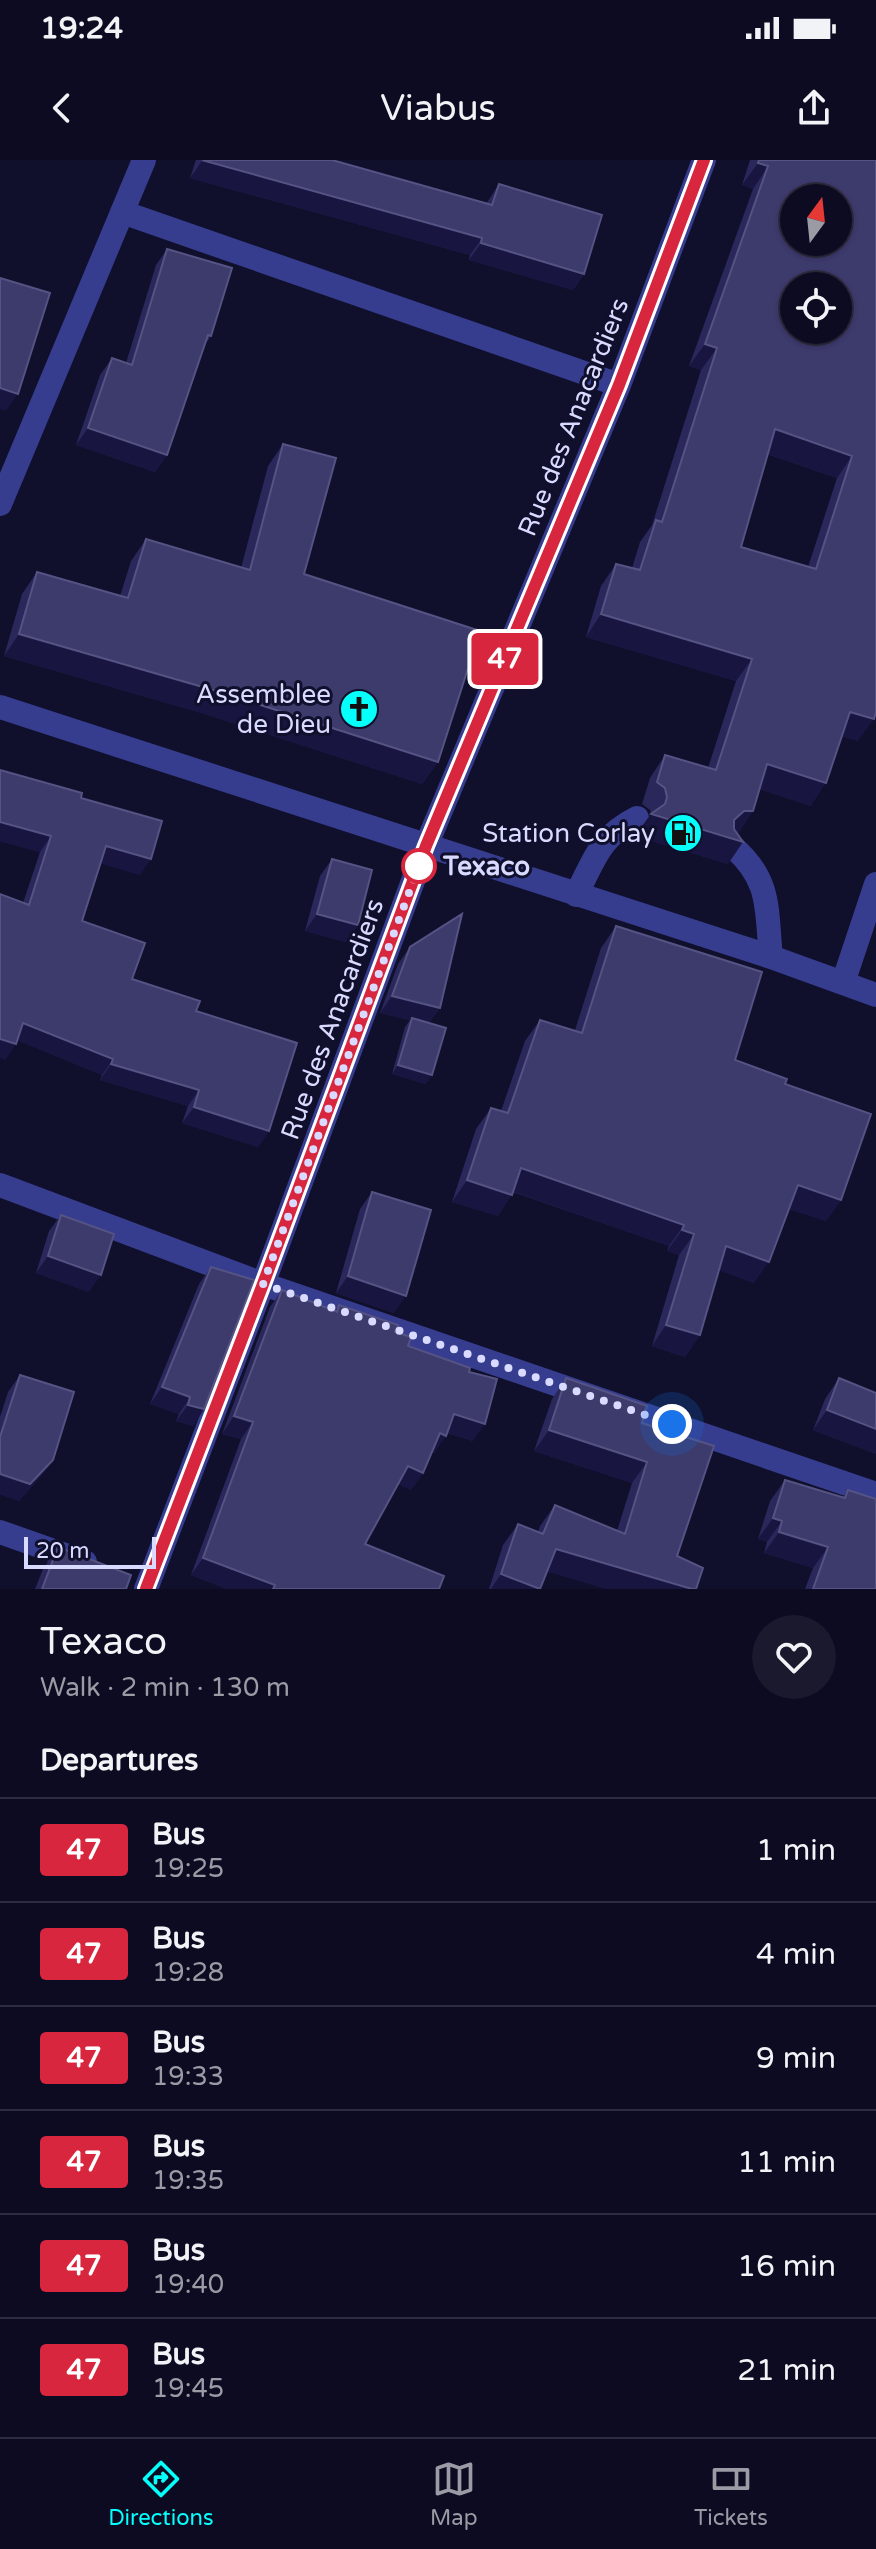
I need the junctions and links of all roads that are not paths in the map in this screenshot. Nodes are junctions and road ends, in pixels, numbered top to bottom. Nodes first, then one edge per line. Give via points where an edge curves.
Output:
1 (144, 160) edge
2 (704, 160) edge
3 (122, 212) junction
4 (619, 385) junction
5 (0, 504) edge
6 (0, 707) edge
7 (637, 818) dead end
8 (426, 846) junction
9 (733, 847) edge
10 (876, 884) edge
11 (576, 895) junction
12 (771, 957) junction
13 (843, 983) junction
14 (876, 995) edge
15 (0, 1185) edge
16 (263, 1284) junction
17 (876, 1494) edge
18 (0, 1532) edge
19 (151, 1587) edge

1 - 3 street
2 - 4 street, Rue des Anacardiers
3 - 4 street
3 - 5 street
4 - 8 street, Rue des Anacardiers
6 - 8 street
7 - 11 street via 604,841
8 - 11 street
8 - 16 street, Rue des Anacardiers
9 - 12 street via 764,887
10 - 13 street
11 - 12 street
12 - 13 street
13 - 14 street
15 - 16 street
16 - 17 street
16 - 19 street, Rue des Anacardiers
18 - 19 street

